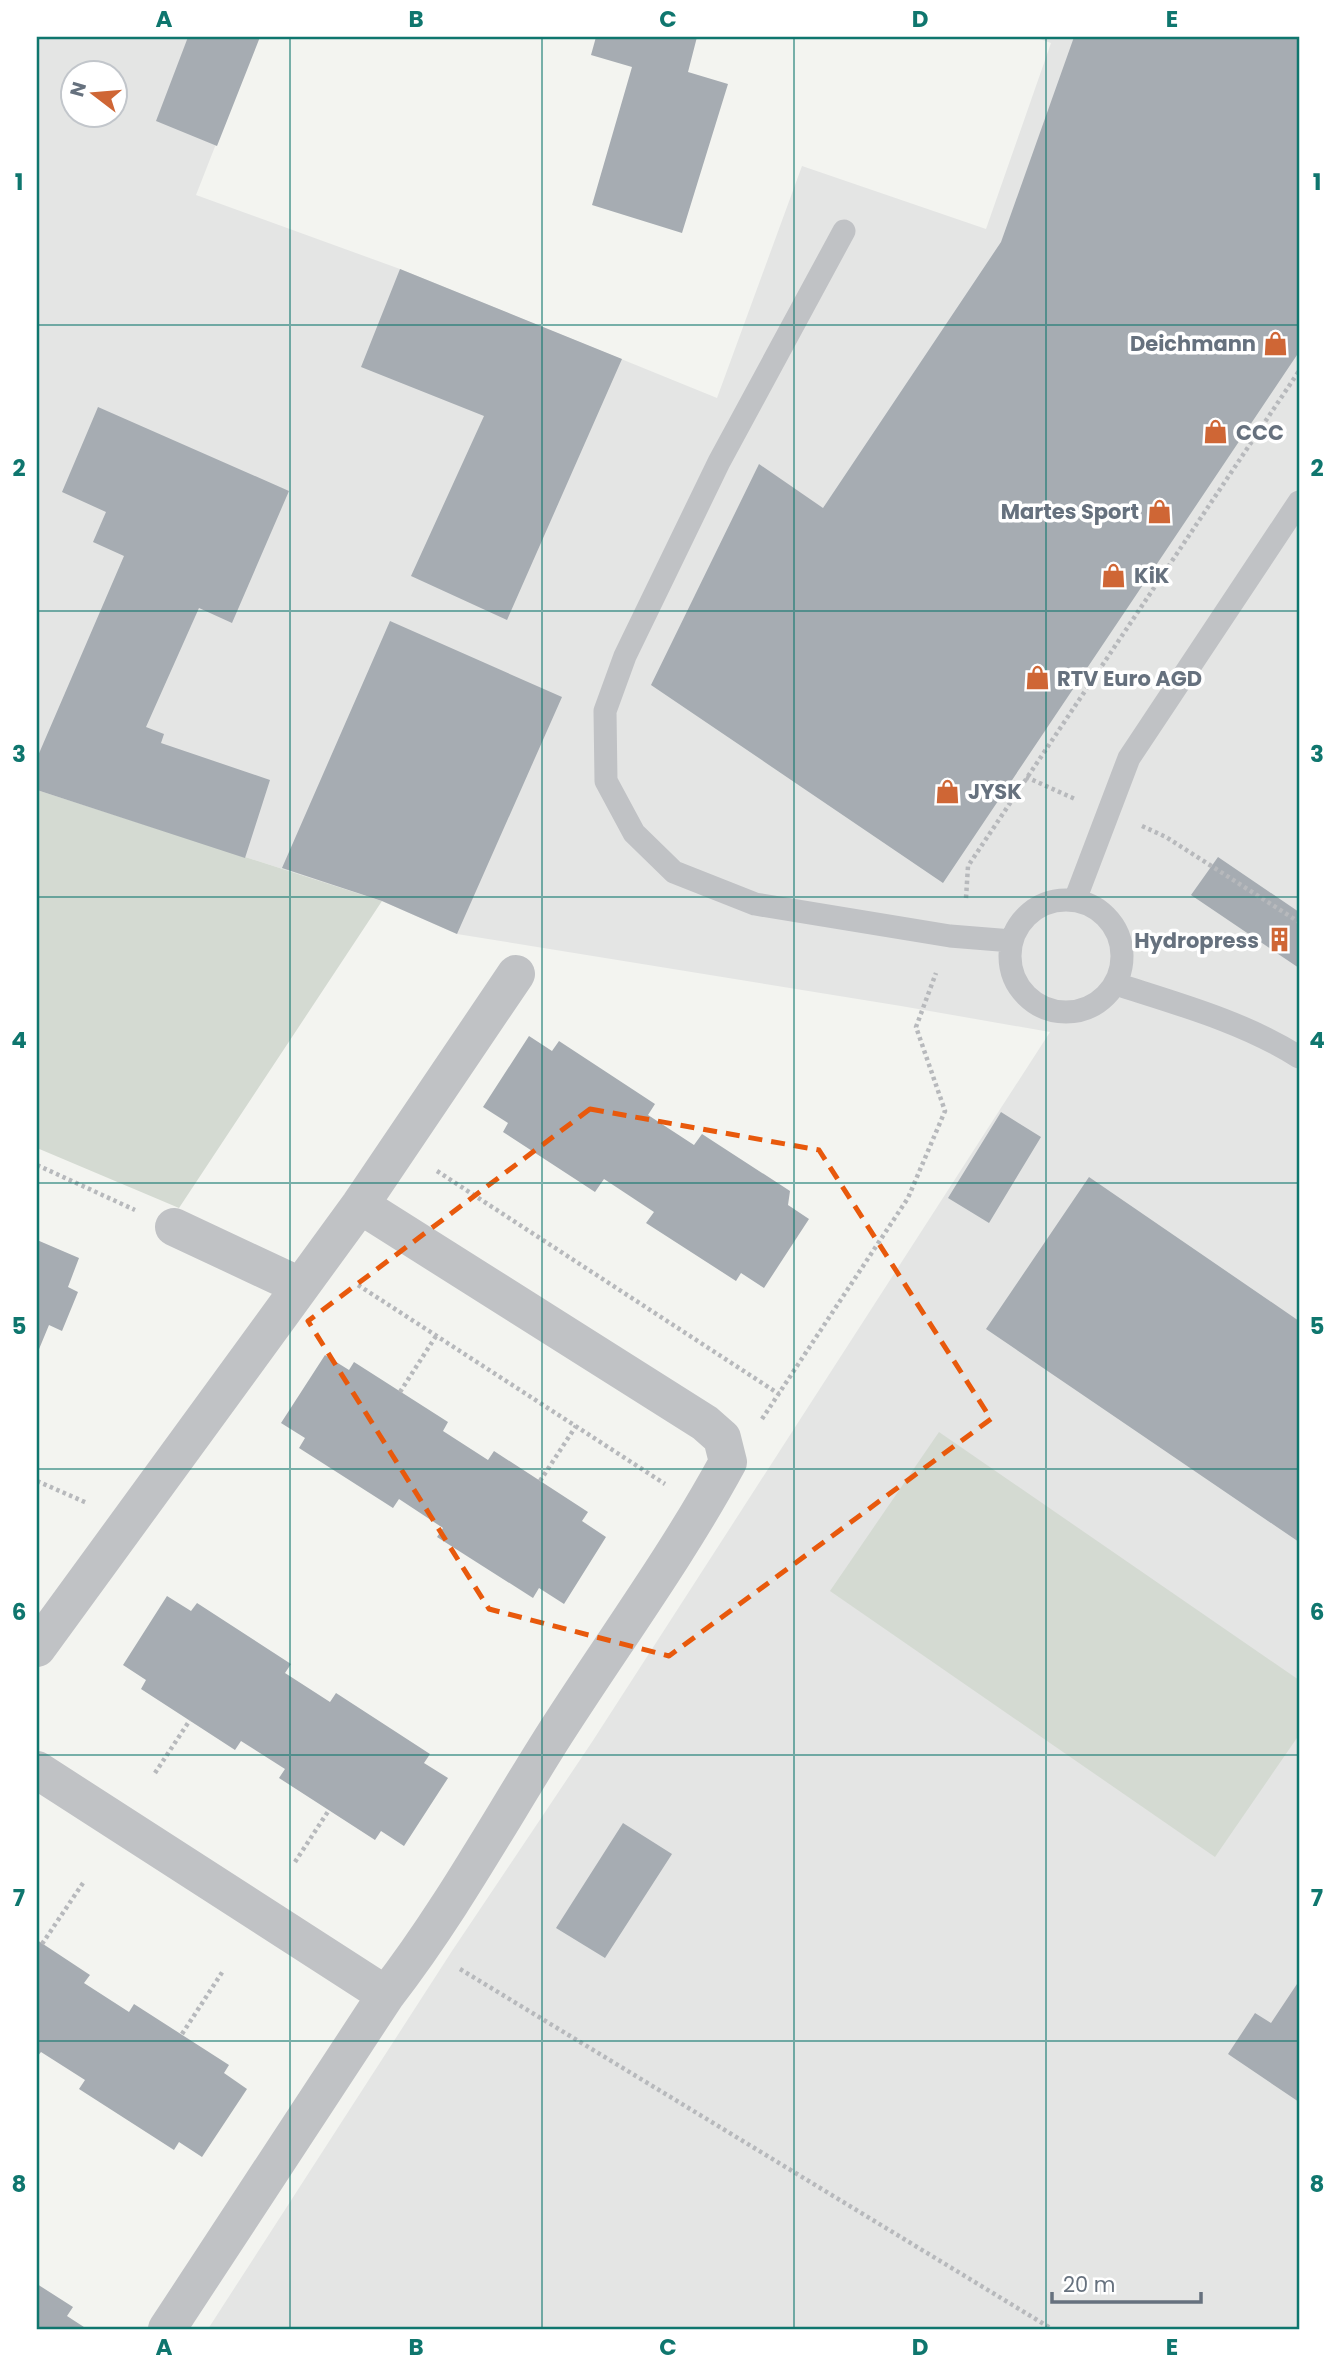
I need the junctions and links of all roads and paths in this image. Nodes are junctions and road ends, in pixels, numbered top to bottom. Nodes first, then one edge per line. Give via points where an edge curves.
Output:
1 (844, 231) dead end
2 (1299, 371) edge
3 (1299, 502) edge
4 (1026, 778) junction
5 (1082, 802) dead end
6 (1138, 824) dead end
7 (965, 898) dead end
8 (1074, 900) junction
9 (1299, 922) edge
10 (1012, 941) junction
11 (937, 970) dead end
12 (516, 974) dead end
13 (1116, 984) junction
14 (1299, 1057) edge
15 (399, 1146) junction
16 (37, 1166) edge
17 (360, 1205) junction
18 (174, 1227) joint
19 (357, 1284) dead end
20 (300, 1286) junction
21 (436, 1336) junction
22 (401, 1392) dead end
23 (779, 1394) junction
24 (576, 1426) junction
25 (722, 1438) junction
26 (37, 1481) edge
27 (540, 1481) dead end
28 (668, 1485) dead end
29 (128, 1521) junction
30 (37, 1648) edge
31 (190, 1720) dead end
32 (37, 1770) edge
33 (155, 1773) dead end
34 (329, 1810) dead end
35 (295, 1862) dead end
36 (83, 1882) dead end
37 (42, 1944) dead end
38 (423, 1947) junction
39 (223, 1971) dead end
40 (386, 1994) junction
41 (182, 2034) dead end
42 (167, 2329) edge
43 (1052, 2329) edge

1 - 10 lane via 719,462 625,656 605,711 606,781 634,833 674,872 755,904 950,936
2 - 4 path
3 - 8 lane via 1129,758
4 - 5 path
4 - 7 path via 968,866
6 - 9 path via 1167,837
8 - 10 lane via 1048,902 1025,917
8 - 13 lane via 1100,910 1117,930 1124,957
10 - 13 lane via 1011,968 1023,993 1045,1008 1072,1013 1097,1003
11 - 23 path via 916,1027 945,1111 908,1198
12 - 15 street
13 - 14 lane via 1196,1009
15 - 17 street
15 - 23 path
16 - 18 path
17 - 20 street
17 - 25 street
18 - 20 street
19 - 21 path
20 - 29 street
21 - 22 path
21 - 24 path
23 - 25 path via 755,1430
24 - 27 path
24 - 28 path
25 - 38 street via 728,1462 704,1506
26 - 29 path
29 - 30 street
31 - 33 path
32 - 40 street
34 - 35 path
36 - 37 path
38 - 40 street
38 - 43 path
39 - 41 path
40 - 42 street

